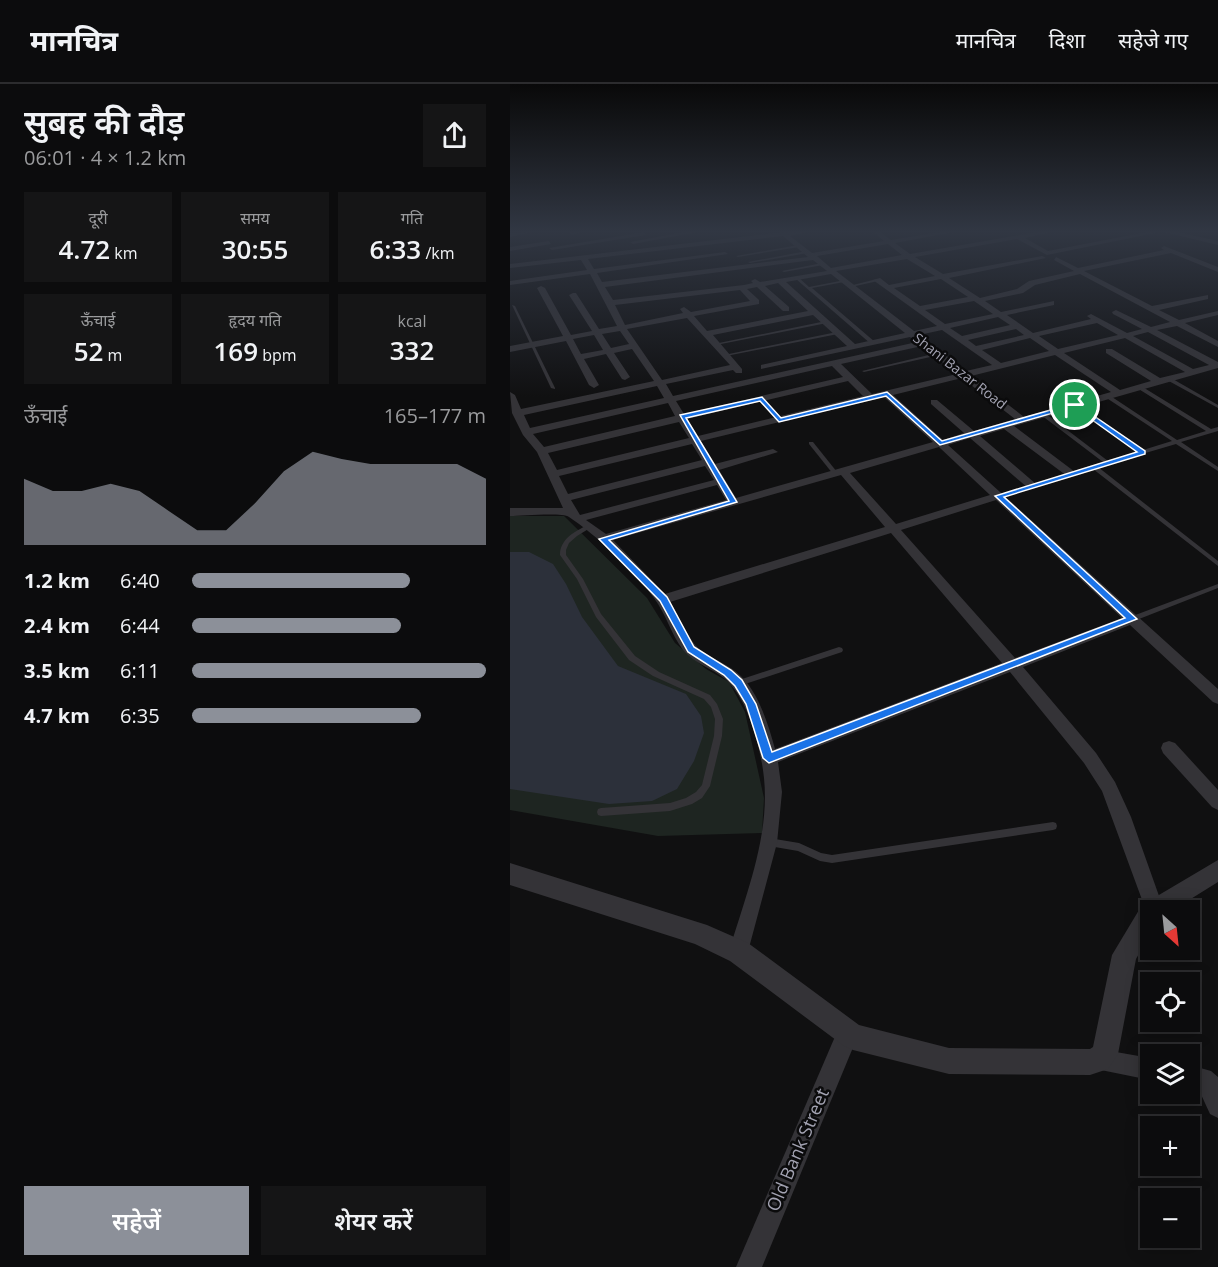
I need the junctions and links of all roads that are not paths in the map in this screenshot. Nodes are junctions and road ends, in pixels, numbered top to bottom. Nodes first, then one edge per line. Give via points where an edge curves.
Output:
1 (601, 287) edge
2 (674, 287) edge
3 (739, 287) edge
4 (741, 287) edge
5 (761, 287) edge
6 (787, 287) edge
7 (852, 287) edge
8 (888, 287) edge
9 (961, 287) edge
10 (1026, 287) edge
11 (1110, 287) edge
12 (541, 288) joint
13 (668, 288) junction
14 (808, 288) edge
15 (531, 290) dead end
16 (964, 290) junction
17 (953, 292) dead end
18 (573, 295) dead end
19 (674, 296) junction
20 (1205, 297) dead end
21 (608, 299) junction
22 (919, 299) dead end
23 (977, 299) junction
24 (908, 301) junction
25 (1050, 303) dead end
26 (513, 306) dead end
27 (786, 309) dead end
28 (918, 309) junction
29 (1151, 309) junction
30 (762, 310) dead end
31 (815, 312) junction
32 (1116, 312) dead end
33 (1218, 313) edge
34 (1000, 314) junction
35 (688, 315) junction
36 (826, 322) junction
37 (1177, 323) junction
38 (1018, 326) junction
39 (945, 328) junction
40 (1150, 330) junction
41 (624, 331) junction
42 (597, 333) junction
43 (837, 333) junction
44 (708, 334) junction
45 (913, 335) junction
46 (1031, 335) junction
47 (1127, 336) junction
48 (568, 338) junction
49 (961, 339) junction
50 (873, 343) junction
51 (924, 343) junction
52 (717, 344) junction
53 (1045, 344) junction
54 (1218, 344) edge
55 (532, 345) junction
56 (634, 346) junction
57 (853, 347) junction
58 (510, 349) edge
59 (974, 349) junction
60 (609, 351) junction
61 (1109, 351) dead end
62 (1057, 352) junction
63 (937, 354) junction
64 (726, 356) junction
65 (579, 357) junction
66 (988, 358) junction
67 (834, 363) junction
68 (1218, 365) edge
69 (735, 366) junction
70 (999, 366) junction
71 (764, 367) dead end
72 (864, 371) dead end
73 (1192, 372) junction
74 (964, 374) junction
75 (625, 377) dead end
76 (849, 378) junction
77 (1164, 380) junction
78 (660, 382) junction
79 (747, 382) junction
80 (594, 385) dead end
81 (1138, 387) junction
82 (553, 388) dead end
83 (510, 394) edge
84 (887, 394) junction
85 (1113, 394) junction
86 (871, 398) junction
87 (671, 400) junction
88 (934, 402) dead end
89 (1075, 405) junction
90 (1218, 407) edge
91 (770, 409) junction
92 (1043, 414) junction
93 (516, 416) edge
94 (682, 417) junction
95 (1022, 420) junction
96 (1006, 424) junction
97 (1218, 429) edge
98 (1210, 431) junction
99 (527, 432) junction
100 (972, 434) junction
101 (696, 440) junction
102 (1176, 442) junction
103 (811, 443) dead end
104 (940, 443) junction
105 (542, 451) junction
106 (773, 452) dead end
107 (1142, 452) junction
108 (1108, 463) junction
109 (710, 465) junction
110 (1094, 467) junction
111 (1218, 469) edge
112 (839, 472) junction
113 (554, 474) junction
114 (1071, 474) junction
115 (720, 481) junction
116 (1032, 486) junction
117 (998, 496) junction
118 (563, 499) junction
119 (734, 502) junction
120 (510, 512) edge
121 (574, 516) junction
122 (588, 527) junction
123 (891, 528) junction
124 (603, 539) junction
125 (1218, 564) edge
126 (1218, 586) edge
127 (664, 599) junction
128 (1132, 619) junction
129 (839, 650) dead end
130 (1013, 664) junction
131 (739, 683) junction
132 (1218, 698) edge
133 (1168, 748) dead end
134 (769, 758) junction
135 (1218, 802) edge
136 (601, 812) dead end
137 (1053, 826) dead end
138 (767, 842) junction
139 (1218, 870) edge
140 (510, 874) edge
141 (1149, 900) edge
142 (1170, 900) edge
143 (1140, 931) edge
144 (739, 952) junction
145 (848, 1034) junction
146 (1099, 1060) junction
147 (1140, 1067) edge
148 (1200, 1078) edge
149 (1218, 1106) edge
150 (749, 1267) edge

1 - 21 street
2 - 13 street
3 - 19 street
4 - 35 street via 756,302
5 - 27 street
6 - 31 street
7 - 45 street, Shani Bazar Road
8 - 24 street
9 - 16 street
10 - 23 street
11 - 29 street
12 - 15 street
12 - 48 street
13 - 19 street
13 - 21 street
14 - 50 lane
16 - 17 street
16 - 23 street
18 - 42 street
19 - 21 street
19 - 35 street
20 - 29 street
21 - 41 street
22 - 24 street
23 - 28 street
23 - 34 street
24 - 28 street
25 - 34 street
26 - 55 lane
28 - 39 street
29 - 37 street
30 - 35 street
31 - 36 street
31 - 44 street
32 - 40 street
33 - 37 street
34 - 38 street
34 - 39 street
35 - 41 street
35 - 44 street via 702,333
36 - 43 street
36 - 52 lane
37 - 40 street
37 - 54 street
38 - 46 street
38 - 49 street
39 - 45 street
39 - 49 street
40 - 47 street
40 - 68 street
41 - 42 street
41 - 56 street
42 - 48 street
42 - 60 street
43 - 57 street
43 - 64 lane
44 - 52 street
45 - 50 street
45 - 51 street, Shani Bazar Road
46 - 47 street via 1094,318
46 - 53 street
46 - 59 street
47 - 62 street
47 - 73 street
48 - 55 street
48 - 65 street
49 - 59 street
50 - 57 street
51 - 63 street, Shani Bazar Road
51 - 67 street
52 - 64 street
53 - 62 street
53 - 66 street
55 - 58 street
55 - 82 lane
56 - 60 street
56 - 78 street
57 - 71 street
59 - 66 street
60 - 65 street
60 - 75 street
61 - 77 street
62 - 70 street
62 - 85 street
63 - 72 lane
63 - 74 street, Shani Bazar Road
64 - 69 street
65 - 80 street
66 - 70 street
67 - 76 street
67 - 79 street
68 - 73 street
69 - 78 street
69 - 79 street
70 - 74 street
73 - 77 street
74 - 84 street
74 - 95 street, Shani Bazar Road
76 - 86 street
76 - 91 street
77 - 81 street
77 - 90 lane
78 - 87 street
78 - 93 street
79 - 87 street
79 - 91 street
81 - 85 street
81 - 98 lane
83 - 93 street
84 - 86 street
84 - 104 street
85 - 89 street
85 - 102 lane
86 - 91 street
87 - 94 street
87 - 99 street
88 - 100 street
89 - 92 street
89 - 107 lane
91 - 94 street
91 - 101 street
92 - 95 street
92 - 108 lane
93 - 99 street
94 - 101 street
94 - 105 street
95 - 96 street
96 - 100 street
96 - 114 street
97 - 98 lane
98 - 102 lane
99 - 105 street
100 - 104 street
100 - 116 street
101 - 109 street
101 - 113 street
102 - 107 lane
102 - 111 lane
103 - 112 lane
104 - 112 street
104 - 117 street
105 - 113 street
106 - 109 street
107 - 108 lane
108 - 110 lane
109 - 115 street
109 - 118 street
110 - 114 lane
110 - 125 lane
112 - 119 street
112 - 123 street
113 - 118 street
114 - 116 lane
115 - 119 street
115 - 121 street
116 - 117 lane
117 - 123 street
117 - 128 street
118 - 121 street
119 - 124 street
120 - 121 street
121 - 122 street
122 - 124 street
122 - 136 lane via 568,540 562,550 598,615 632,658 707,697 719,719 706,786 699,795 670,807
123 - 127 street
123 - 130 street
124 - 127 street
126 - 128 lane
127 - 131 street via 691,650
128 - 130 street
128 - 132 street
129 - 131 lane
130 - 134 street
130 - 141 street via 1109,787
131 - 134 street via 751,704
133 - 135 street
134 - 138 street via 774,805
137 - 138 lane via 832,859 799,847
138 - 144 street
139 - 142 street
140 - 144 street via 665,921
143 - 146 street via 1124,955 1105,1054
144 - 145 street
145 - 146 street via 949,1061
145 - 150 street, Old Bank Street
146 - 147 street
148 - 149 street via 1209,1083

